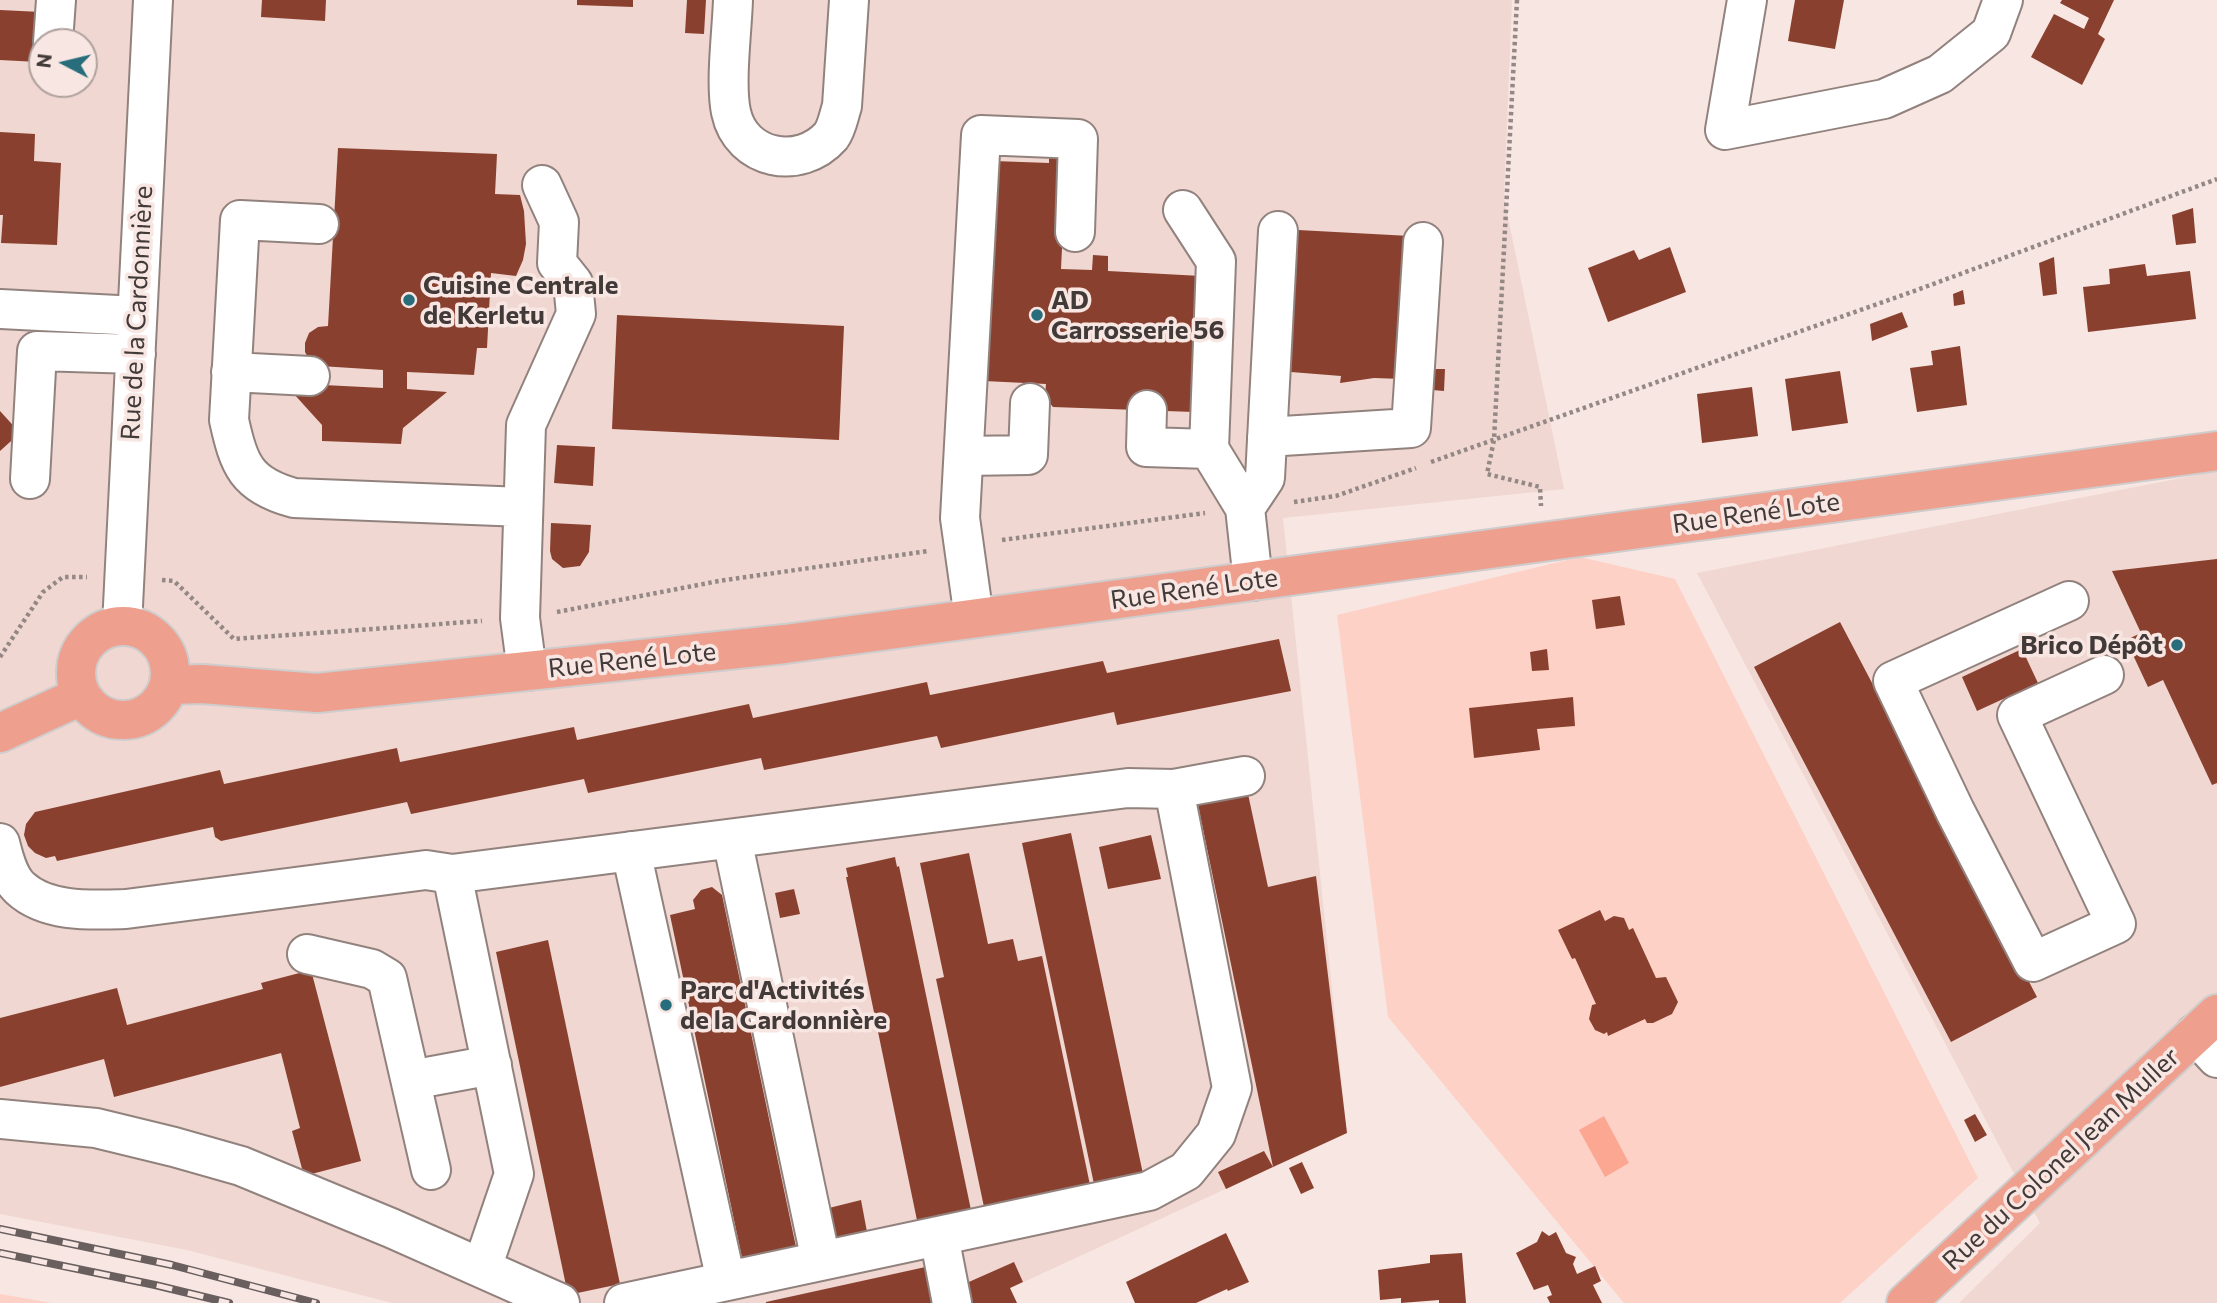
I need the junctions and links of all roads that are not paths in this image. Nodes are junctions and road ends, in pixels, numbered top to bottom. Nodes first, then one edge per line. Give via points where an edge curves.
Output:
1 (56, 0) edge
2 (153, 0) edge
3 (733, 0) edge
4 (849, 0) edge
5 (1747, 0) edge
6 (2003, 0) edge
7 (54, 28) edge
8 (542, 185) dead end
9 (1183, 210) dead end
10 (319, 224) dead end
11 (1278, 231) dead end
12 (1075, 232) dead end
13 (1423, 242) dead end
14 (0, 309) edge
15 (137, 316) junction
16 (135, 354) junction
17 (232, 372) junction
18 (310, 376) dead end
19 (1030, 403) dead end
20 (1147, 410) dead end
21 (1267, 437) junction
22 (1209, 449) junction
23 (2217, 451) edge
24 (964, 456) junction
25 (30, 479) dead end
26 (523, 507) junction
27 (1245, 508) junction
28 (1253, 581) junction
29 (2068, 601) dead end
30 (974, 618) junction
31 (122, 626) junction
32 (527, 671) junction
33 (2104, 675) dead end
34 (169, 685) junction
35 (81, 696) junction
36 (0, 733) edge
37 (1245, 776) dead end
38 (1174, 789) junction
39 (732, 839) junction
40 (0, 843) edge
41 (631, 851) junction
42 (452, 874) junction
43 (307, 954) dead end
44 (2210, 1035) edge
45 (492, 1065) junction
46 (411, 1080) junction
47 (0, 1119) edge
48 (432, 1170) dead end
49 (939, 1236) junction
50 (821, 1261) junction
51 (482, 1268) junction
52 (726, 1281) junction
53 (560, 1303) edge
54 (624, 1303) edge
55 (952, 1303) edge
56 (1906, 1303) edge

1 - 7 street
2 - 15 street, Rue de la Cardonnière
3 - 4 street via 731,113 751,147 774,157 802,155 832,135 842,106
5 - 6 street via 1725,130 1884,99 1940,74 1991,33
8 - 26 street via 559,222 557,263 573,283 576,314 526,425
9 - 22 street via 1216,261
10 - 17 street via 240,220
11 - 21 street
12 - 24 street via 1078,139 981,135
13 - 21 street via 1410,428
14 - 15 street
15 - 16 street, Rue de la Cardonnière
16 - 25 street via 37,351
16 - 31 street, Rue de la Cardonnière
17 - 18 street
17 - 26 street via 229,420 234,445 242,465 270,491 294,498
19 - 24 street via 1028,455
20 - 22 street via 1146,447
21 - 27 street via 1265,478
22 - 27 street
23 - 28 main road, Rue René Lote
24 - 30 street via 960,518
26 - 32 street via 520,618
27 - 28 street
28 - 30 main road, Rue René Lote
29 - 33 street via 1893,681 2033,962 2116,924 2017,715
30 - 32 main road, Rue René Lote via 785,644
31 - 34 main road via 153,637 170,667
31 - 35 main road via 103,630 87,641 75,678
32 - 34 main road, Rue René Lote via 317,693
34 - 35 main road via 161,702 129,721 110,720 93,711
35 - 36 main road
37 - 38 street
38 - 39 street via 1128,788
38 - 49 street via 1232,1088 1216,1134 1186,1171 1149,1191
39 - 41 street
39 - 50 street
40 - 42 street via 19,887 41,901 93,910 426,870
41 - 42 street
41 - 52 street
42 - 45 street
43 - 46 street via 372,969 387,978
44 - 56 main road, Rue du Colonel Jean Muller
45 - 46 street
45 - 51 street via 514,1174
46 - 48 street
47 - 51 street via 96,1128 241,1166
49 - 50 street
49 - 55 street
50 - 52 street
51 - 53 street
52 - 54 street

